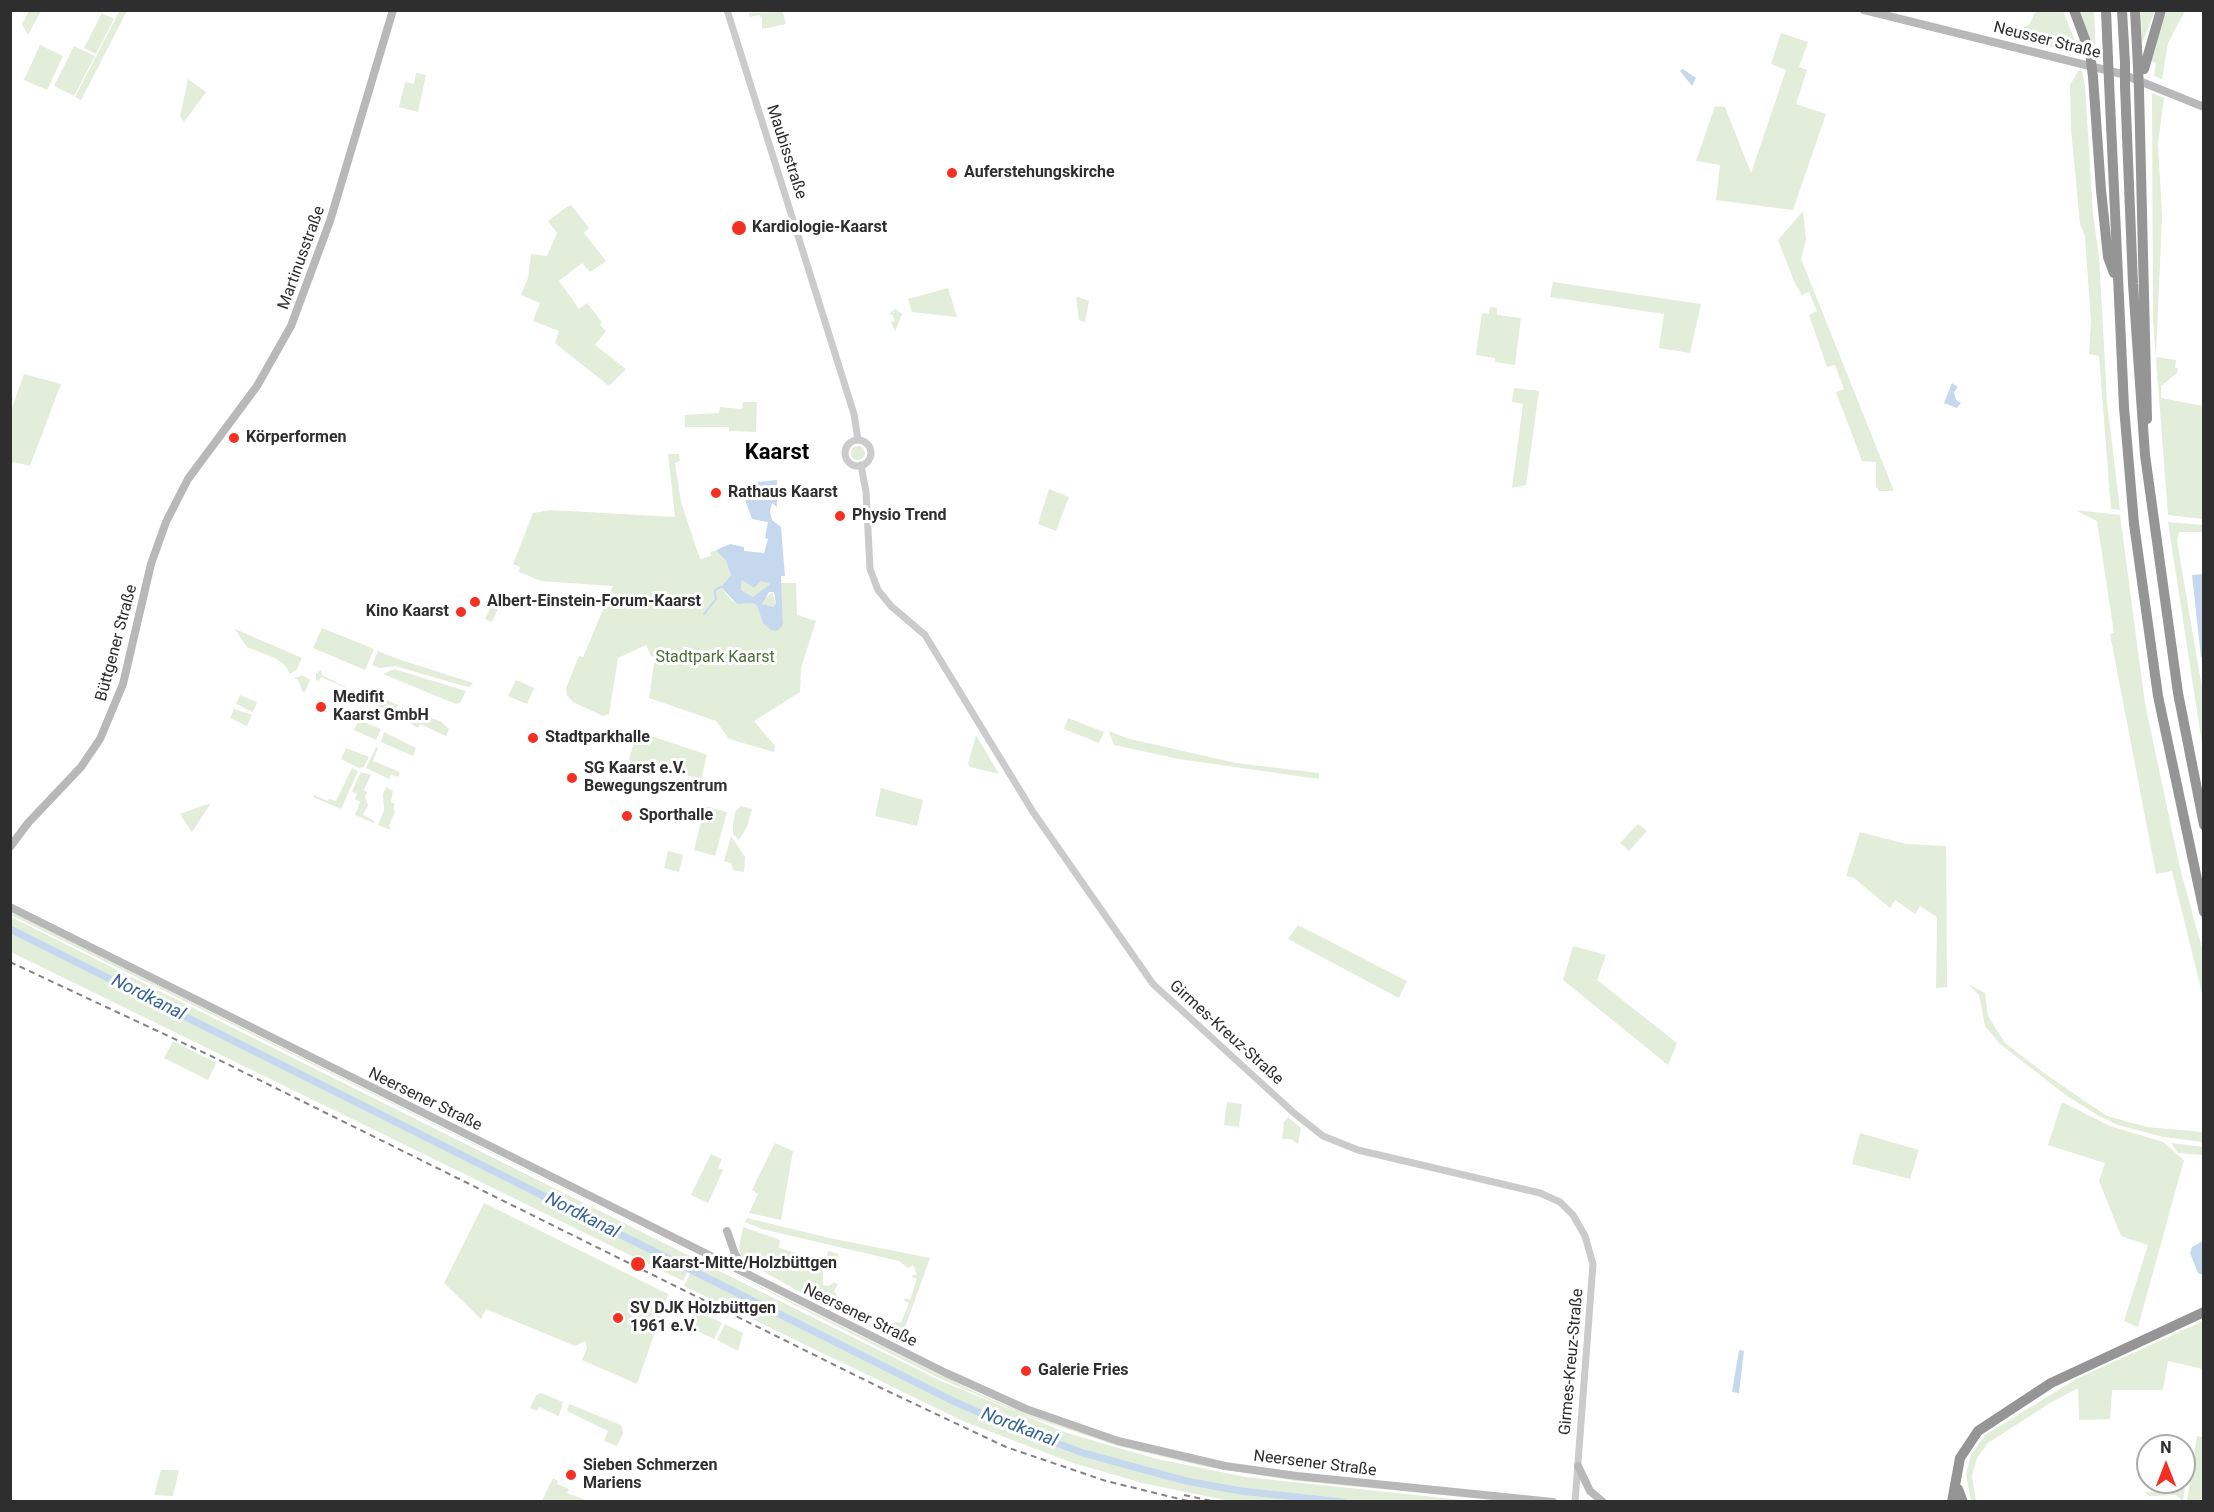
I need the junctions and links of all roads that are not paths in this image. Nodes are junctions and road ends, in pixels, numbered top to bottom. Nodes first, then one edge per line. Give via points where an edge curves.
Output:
1 (393, 10) edge
2 (727, 10) edge
3 (1864, 10) edge
4 (2074, 10) edge
5 (2106, 10) edge
6 (2122, 10) edge
7 (2135, 10) edge
8 (2161, 10) edge
9 (2141, 68) junction
10 (2144, 89) junction
11 (2204, 107) edge
12 (2118, 285) junction
13 (858, 440) junction
14 (2145, 455) junction
15 (861, 465) junction
16 (182, 489) joint
17 (2204, 825) edge
18 (10, 847) edge
19 (12, 909) edge
20 (2204, 912) edge
21 (727, 1231) dead end
22 (750, 1276) junction
23 (2204, 1312) edge
24 (1578, 1466) junction
25 (1955, 1489) junction
26 (1553, 1502) edge
27 (1575, 1502) edge
28 (1603, 1502) edge
29 (1947, 1502) edge
30 (1952, 1502) edge
31 (1958, 1502) edge
32 (1964, 1502) edge

1 - 16 main road, Martinusstraße via 330,221 298,310 257,386
2 - 13 street, Maubisstraße via 854,414
3 - 10 main road, Neusser Straße via 2080,63
4 - 12 highway, bridge via 2090,54 2107,246
5 - 12 highway, bridge
6 - 14 highway, bridge
7 - 9 highway
8 - 9 highway
9 - 10 highway
10 - 11 main road, Neusser Straße
10 - 14 highway via 2141,142 2148,399
12 - 20 highway via 2134,524 2160,708
13 - 15 street via 870,449 869,459
13 - 15 street via 850,442 845,454 848,462
14 - 17 highway via 2178,693
15 - 24 street, Girmes-Kreuz-Straße via 870,569 878,590 925,635 1033,812 1153,984 1323,1136 1358,1150 1540,1193 1560,1202 1573,1215 1588,1243 1593,1264
16 - 18 main road, Büttgener Straße via 154,553 125,677 104,732 88,758
19 - 22 main road, Neersener Straße
21 - 22 main road via 735,1254
22 - 26 main road, Neersener Straße via 990,1394 1118,1441 1202,1462 1272,1473
23 - 25 highway via 2051,1383 2013,1406 1971,1438 1960,1458
24 - 27 street, Girmes-Kreuz-Straße
24 - 28 main road via 1590,1491
25 - 29 highway
25 - 30 highway
25 - 31 highway
25 - 32 highway

